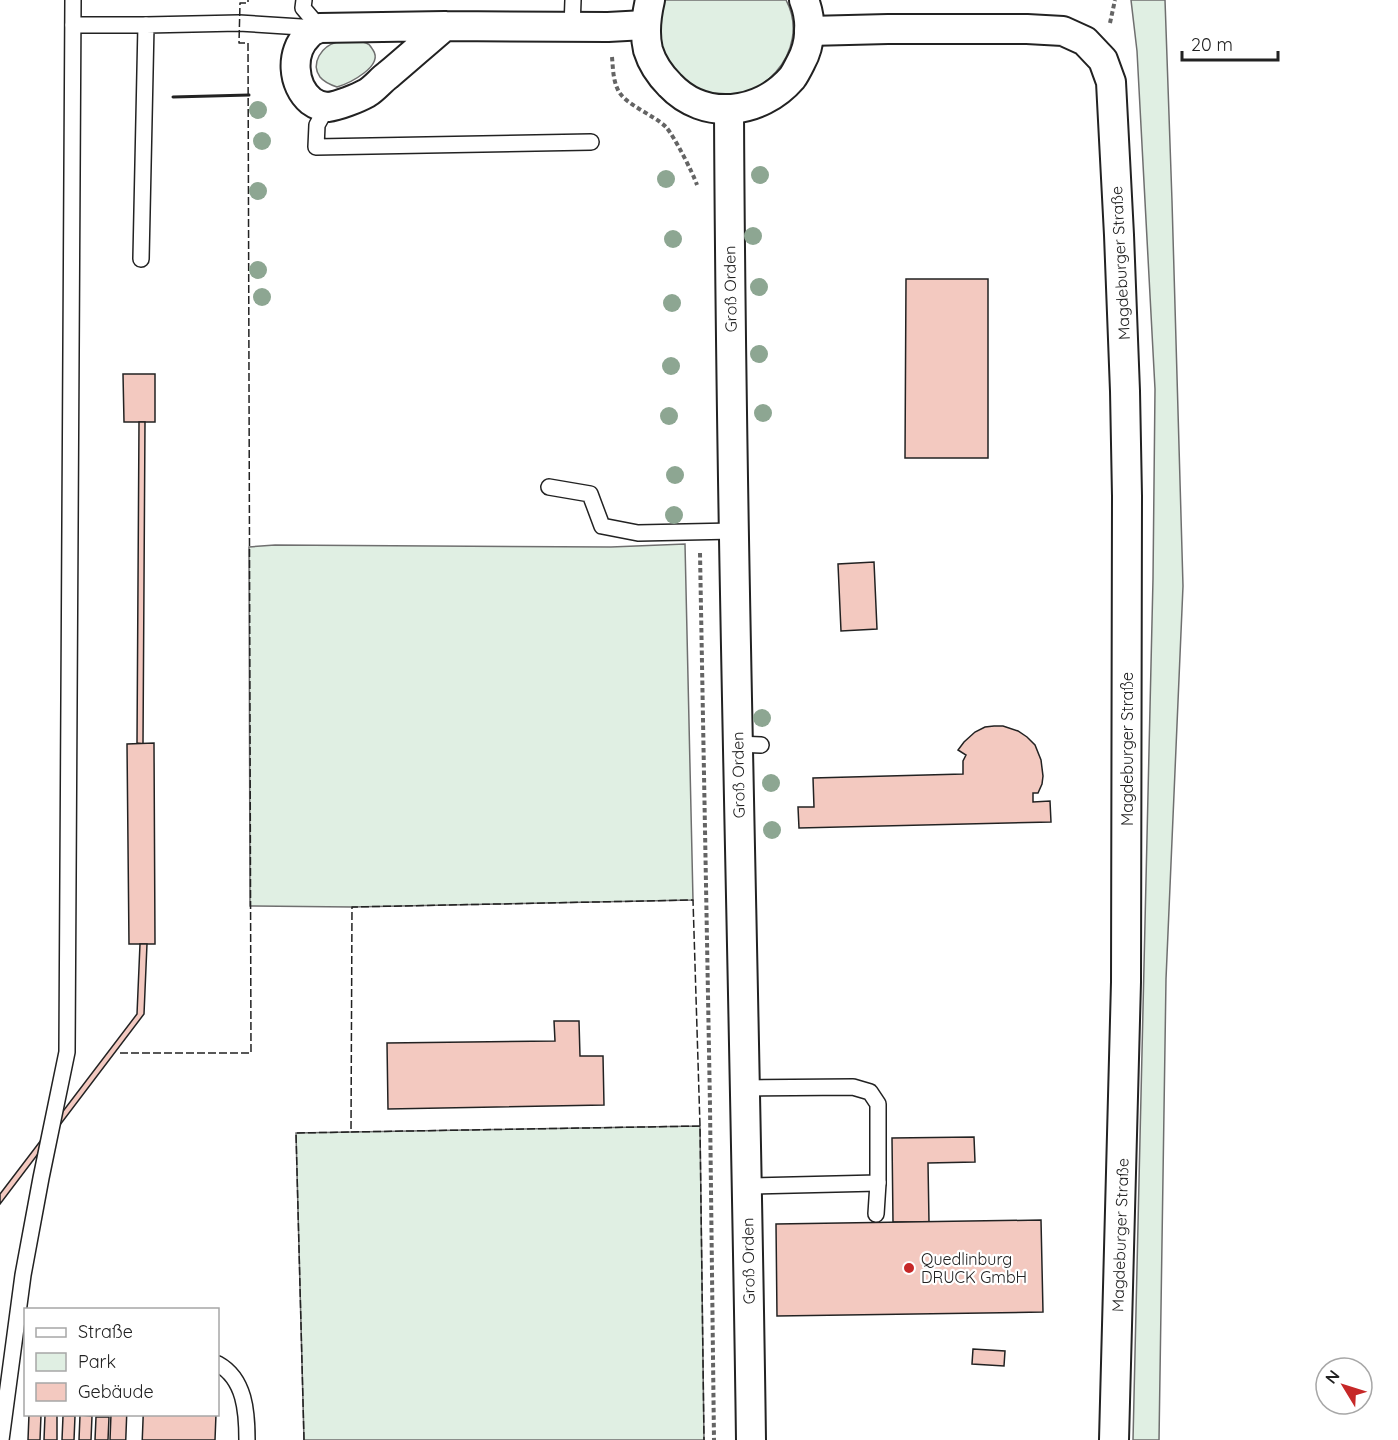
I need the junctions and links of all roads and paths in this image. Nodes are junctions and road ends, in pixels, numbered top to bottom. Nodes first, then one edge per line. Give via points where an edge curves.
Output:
1 (73, 0) edge
2 (304, 0) edge
3 (804, 0) edge
4 (647, 12) edge
5 (572, 14) edge
6 (73, 25) junction
7 (146, 26) junction
8 (445, 26) junction
9 (608, 27) junction
10 (320, 28) junction
11 (809, 31) junction
12 (327, 107) junction
13 (729, 110) junction
14 (591, 142) dead end
15 (699, 189) dead end
16 (141, 259) dead end
17 (549, 487) dead end
18 (734, 531) junction
19 (700, 532) junction
20 (745, 1088) junction
21 (878, 1183) junction
22 (747, 1186) junction
23 (876, 1214) dead end
24 (219, 1365) edge
25 (135, 1416) edge
26 (1, 1440) edge
27 (134, 1440) edge
28 (247, 1440) edge
29 (714, 1440) edge
30 (751, 1440) edge
31 (1114, 1440) edge

1 - 6 lane
2 - 10 lane via 303,8
3 - 11 street
4 - 9 street
4 - 13 street via 648,51 660,75 678,94 702,106
5 - 8 street
5 - 9 street
6 - 7 lane
6 - 26 lane via 67,1052 23,1275
7 - 10 lane via 239,23
7 - 16 lane
8 - 10 street
8 - 12 street via 367,93
9 - 15 path via 618,91 666,128
10 - 12 street via 303,40 295,62 296,75 305,96
11 - 13 street via 804,55 793,77 760,102
11 - 31 street, Magdeburger Straße via 1063,31 1085,41 1103,60 1111,82 1127,496 1126,982
12 - 14 lane via 317,125 316,147
13 - 18 street, Groß Orden
17 - 19 lane via 590,494 602,526 638,533
18 - 19 lane
18 - 20 street, Groß Orden via 749,744
19 - 29 path
20 - 21 lane via 852,1087 870,1092 878,1104
20 - 22 street, Groß Orden
21 - 22 lane
21 - 23 lane
22 - 30 street, Groß Orden
24 - 28 lane via 241,1392
25 - 27 lane

